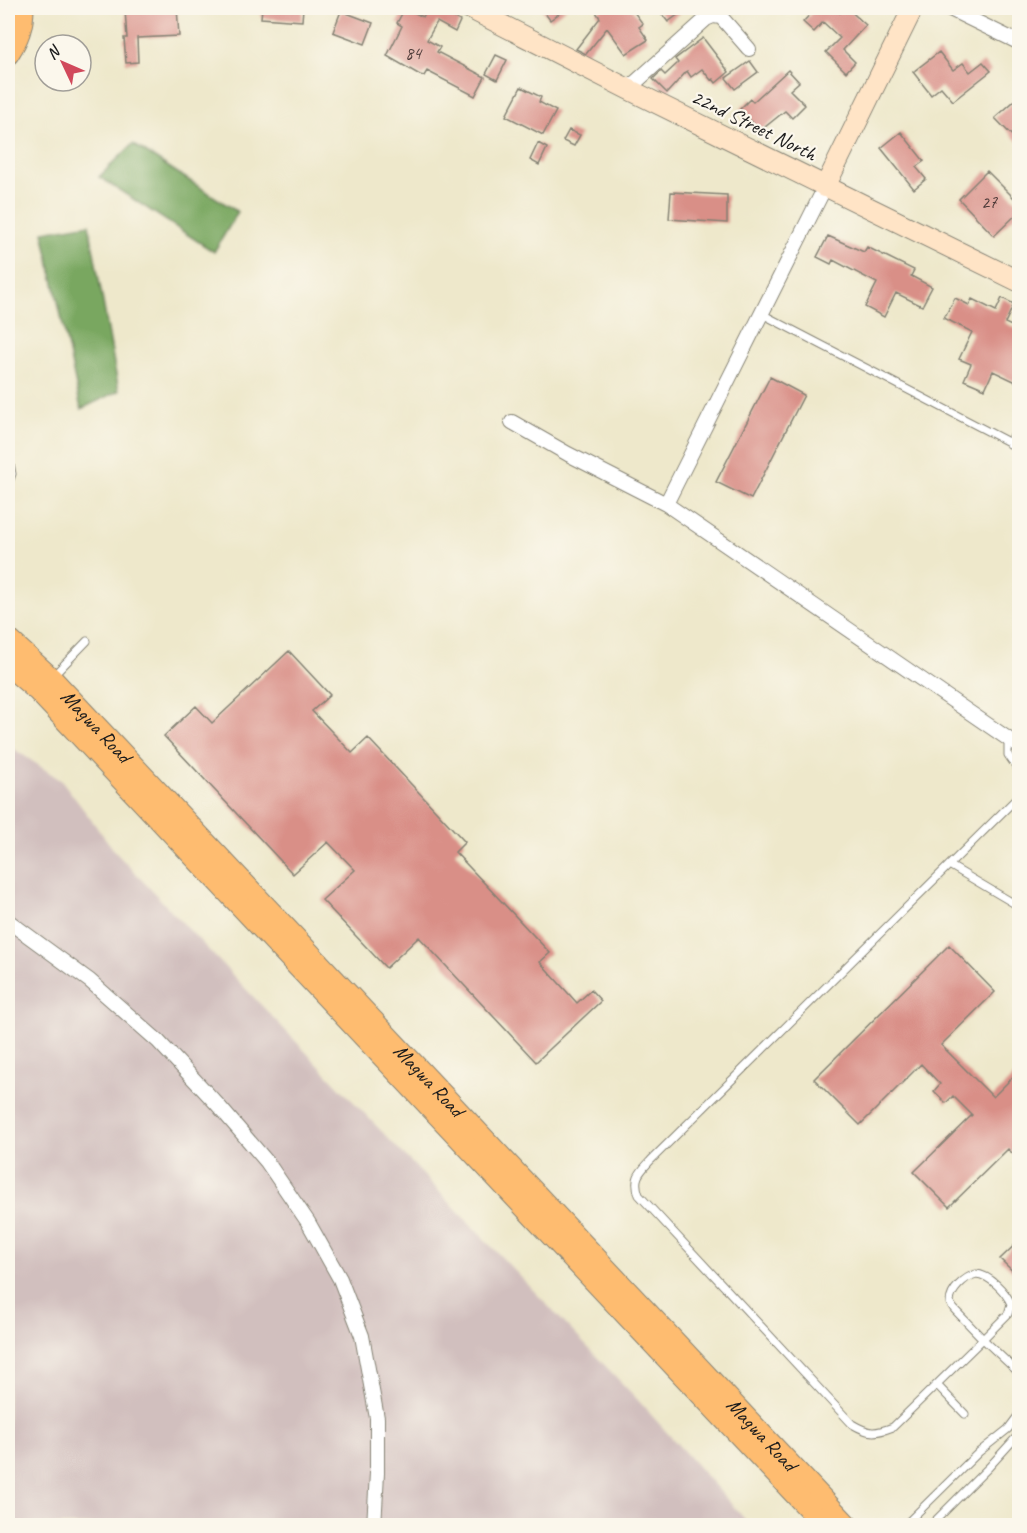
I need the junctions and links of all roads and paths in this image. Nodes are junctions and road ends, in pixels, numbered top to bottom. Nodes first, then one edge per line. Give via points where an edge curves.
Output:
1 (469, 8) edge
2 (913, 8) edge
3 (948, 8) edge
4 (710, 12) edge
5 (26, 13) edge
6 (1020, 43) edge
7 (749, 49) dead end
8 (8, 54) edge
9 (628, 89) junction
10 (825, 187) junction
11 (1020, 282) edge
12 (762, 314) junction
13 (1020, 421) edge
14 (512, 422) dead end
15 (1010, 444) junction
16 (1020, 448) edge
17 (8, 452) edge
18 (8, 484) edge
19 (666, 504) junction
20 (8, 639) edge
21 (87, 641) dead end
22 (8, 665) edge
23 (51, 678) junction
24 (1014, 744) edge
25 (1020, 772) edge
26 (1020, 795) edge
27 (949, 865) junction
28 (1020, 907) edge
29 (8, 921) edge
30 (983, 1339) junction
31 (8, 1367) edge
32 (1020, 1374) edge
33 (8, 1378) edge
34 (937, 1385) junction
35 (1020, 1413) edge
36 (965, 1414) dead end
37 (1020, 1433) edge
38 (842, 1522) edge
39 (374, 1526) edge
40 (904, 1526) edge
41 (930, 1526) edge

1 - 9 street, 22nd Street North
2 - 10 street
3 - 6 street
4 - 7 street via 721,17
4 - 9 street
5 - 8 main road via 17,41
9 - 10 street, 22nd Street North
10 - 11 street, 22nd Street North
10 - 12 street
12 - 15 lane
12 - 19 street
13 - 15 lane
14 - 19 street
15 - 16 lane
17 - 18 lane via 12,474
19 - 24 street
20 - 23 main road, Magwa Road
21 - 23 lane
22 - 38 main road, Magwa Road via 38,691
23 - 38 main road, Magwa Road
24 - 25 lane via 1008,755
26 - 27 lane
27 - 28 lane
27 - 34 lane via 651,1160 639,1173 635,1185 639,1195 852,1424 866,1432 893,1427
29 - 39 street via 90,981 158,1041 267,1162 308,1222 340,1279 362,1336 377,1418
30 - 30 lane via 1008,1314 1011,1304 989,1278 976,1274 953,1292 950,1303
30 - 32 lane
30 - 34 lane
31 - 33 lane
34 - 36 lane
35 - 40 lane via 1008,1429
37 - 41 lane

